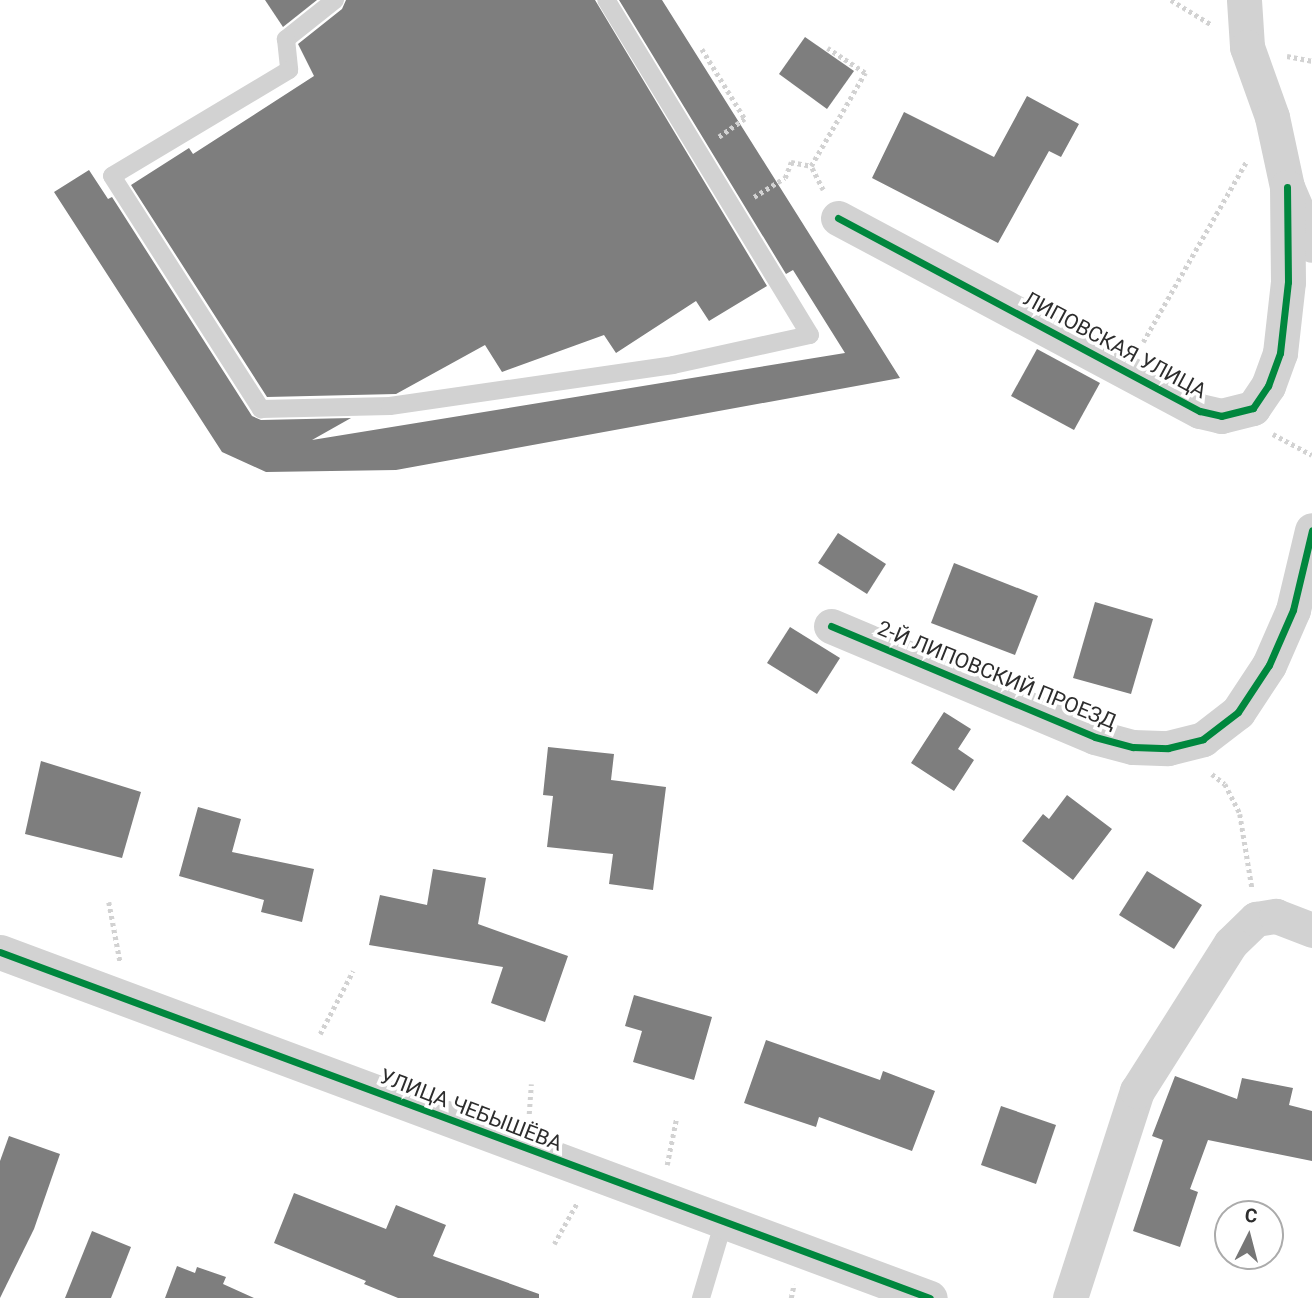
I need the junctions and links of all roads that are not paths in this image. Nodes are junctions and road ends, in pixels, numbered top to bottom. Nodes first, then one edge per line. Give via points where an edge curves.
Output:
1 (335, 0) edge
2 (606, 0) edge
3 (1244, 0) edge
4 (1287, 187) junction
5 (838, 218) road end
6 (1312, 245) edge
7 (1312, 530) edge
8 (831, 626) dead end
9 (1308, 917) edge
10 (0, 952) edge
11 (723, 1224) junction
12 (701, 1298) edge
13 (930, 1298) edge
14 (1070, 1298) edge

1 - 2 lane via 286,39 289,70 112,176 261,409 390,406 673,365 810,335
3 - 4 street via 1247,47 1272,117
4 - 5 street, ЛИПОВСКАЯ УЛИЦА via 1288,282 1280,353 1268,386 1253,408 1221,416 1200,411
4 - 6 street
7 - 8 street, 2-Й ЛИПОВСКИЙ ПРОЕЗД via 1293,610 1269,666 1238,712 1203,739 1168,748 1133,747 1095,737
9 - 14 street via 1256,919 1231,943 1137,1091
10 - 11 street, УЛИЦА ЧЕБЫШЁВА
11 - 12 lane
11 - 13 street, УЛИЦА ЧЕБЫШЁВА

